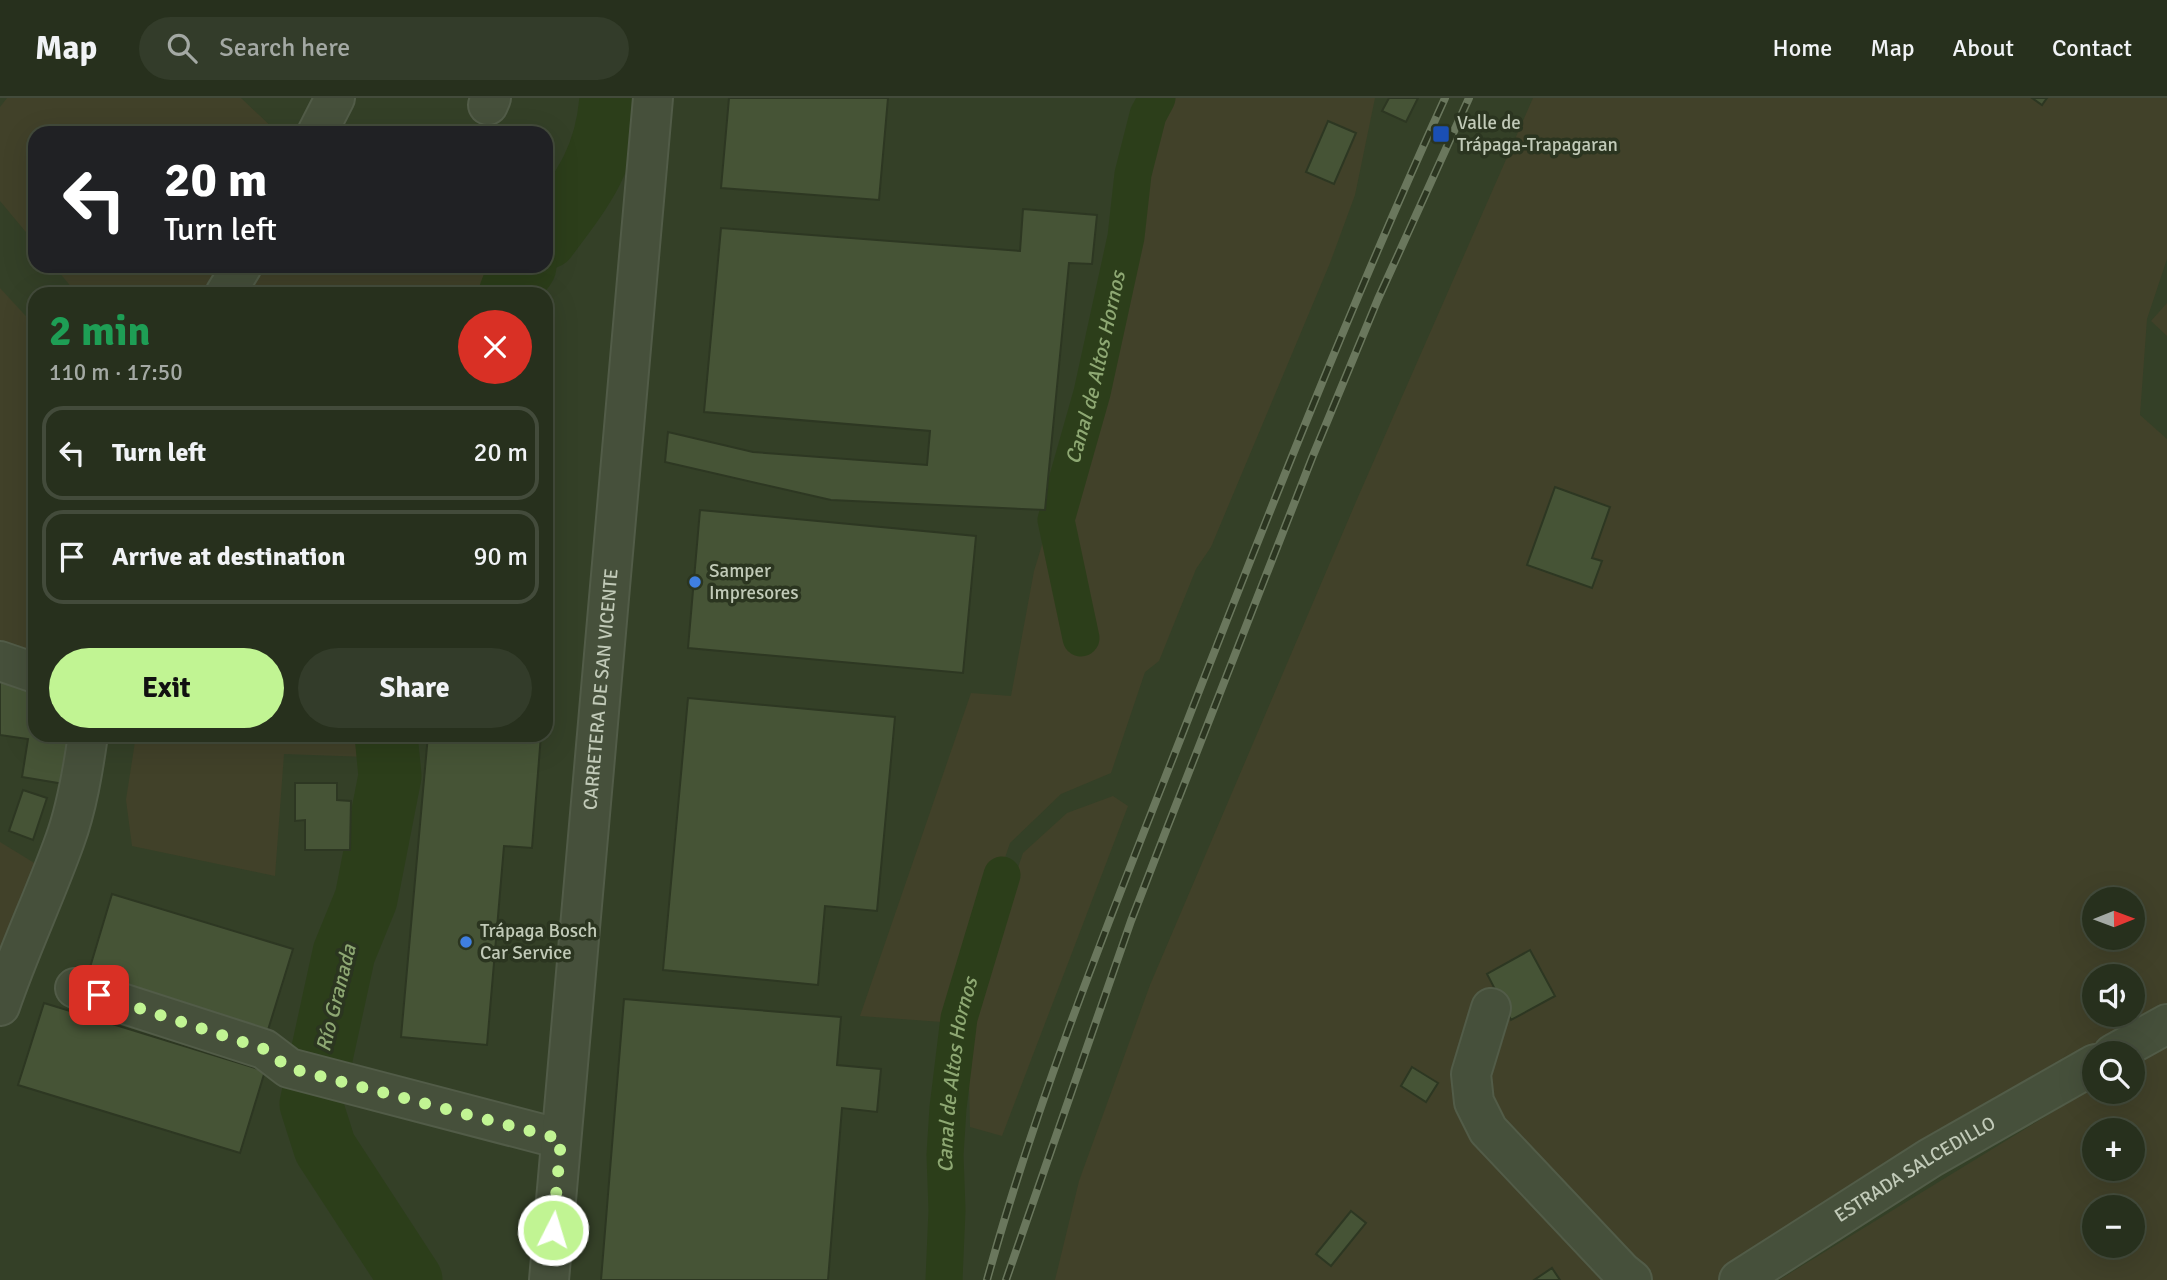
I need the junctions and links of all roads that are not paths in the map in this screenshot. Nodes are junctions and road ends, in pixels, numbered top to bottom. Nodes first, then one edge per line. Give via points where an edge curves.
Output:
1 (335, 98) edge
2 (653, 98) edge
3 (321, 126) edge
4 (0, 661) edge
5 (28, 671) edge
6 (87, 742) edge
7 (75, 988) dead end
8 (0, 1006) edge
9 (1491, 1008) dead end
10 (2167, 1024) edge
11 (2136, 1041) edge
12 (2082, 1071) edge
13 (561, 1139) junction
14 (549, 1280) edge
15 (1632, 1280) edge
16 (1740, 1280) edge

1 - 3 street
2 - 13 street, CARRETERA DE SAN VICENTE
4 - 5 street
6 - 8 street via 66,839
7 - 13 street via 264,1049 289,1068 334,1082
9 - 15 street via 1471,1074 1474,1102 1488,1130
10 - 11 street
12 - 16 street, ESTRADA SALCEDILLO via 1930,1158
13 - 14 street, CARRETERA DE SAN VICENTE

